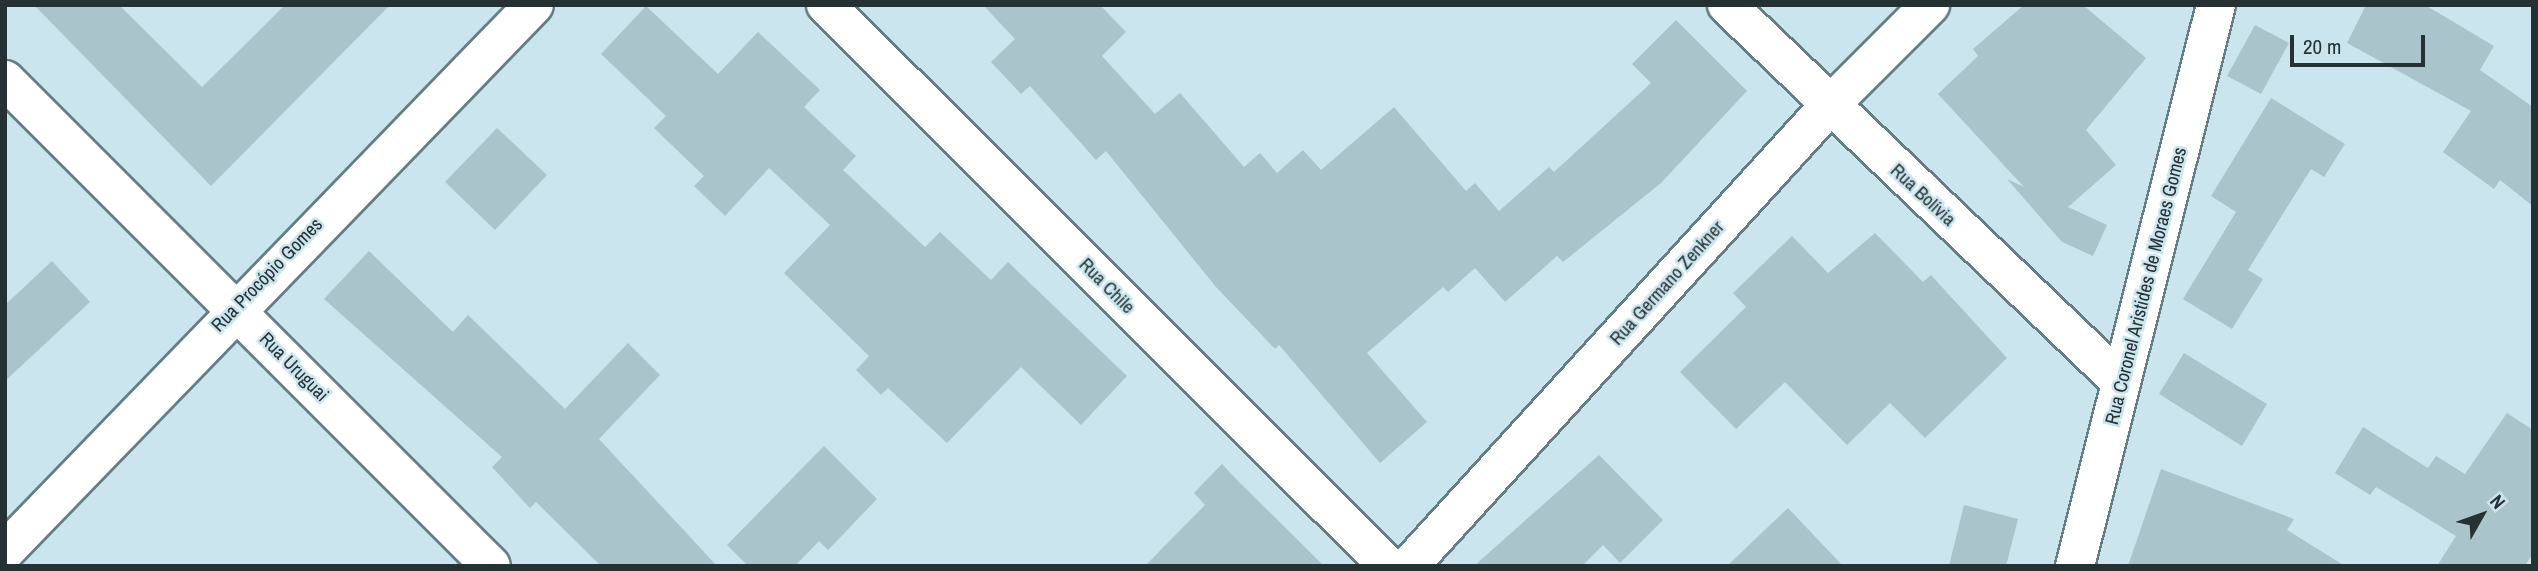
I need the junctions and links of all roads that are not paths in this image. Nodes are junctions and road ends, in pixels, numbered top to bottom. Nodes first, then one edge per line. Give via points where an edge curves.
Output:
1 (534, 5) edge
2 (826, 5) edge
3 (1727, 5) edge
4 (1930, 5) edge
5 (2217, 5) edge
6 (5, 80) edge
7 (1829, 106) junction
8 (234, 307) junction
9 (2121, 382) junction
10 (5, 551) edge
11 (491, 566) edge
12 (1388, 566) edge
13 (1409, 566) edge
14 (2075, 566) edge

1 - 8 street, Rua Procópio Gomes
2 - 12 street, Rua Chile
3 - 7 street, Rua Bolívia
4 - 7 street, Rua Germano Zenkner
5 - 9 street, Rua Coronel Aristides de Moraes Gomes
6 - 8 street, Rua Uruguai
7 - 9 street, Rua Bolívia
7 - 13 street, Rua Germano Zenkner
8 - 10 street, Rua Procópio Gomes
8 - 11 street, Rua Uruguai
9 - 14 street, Rua Coronel Aristides de Moraes Gomes

